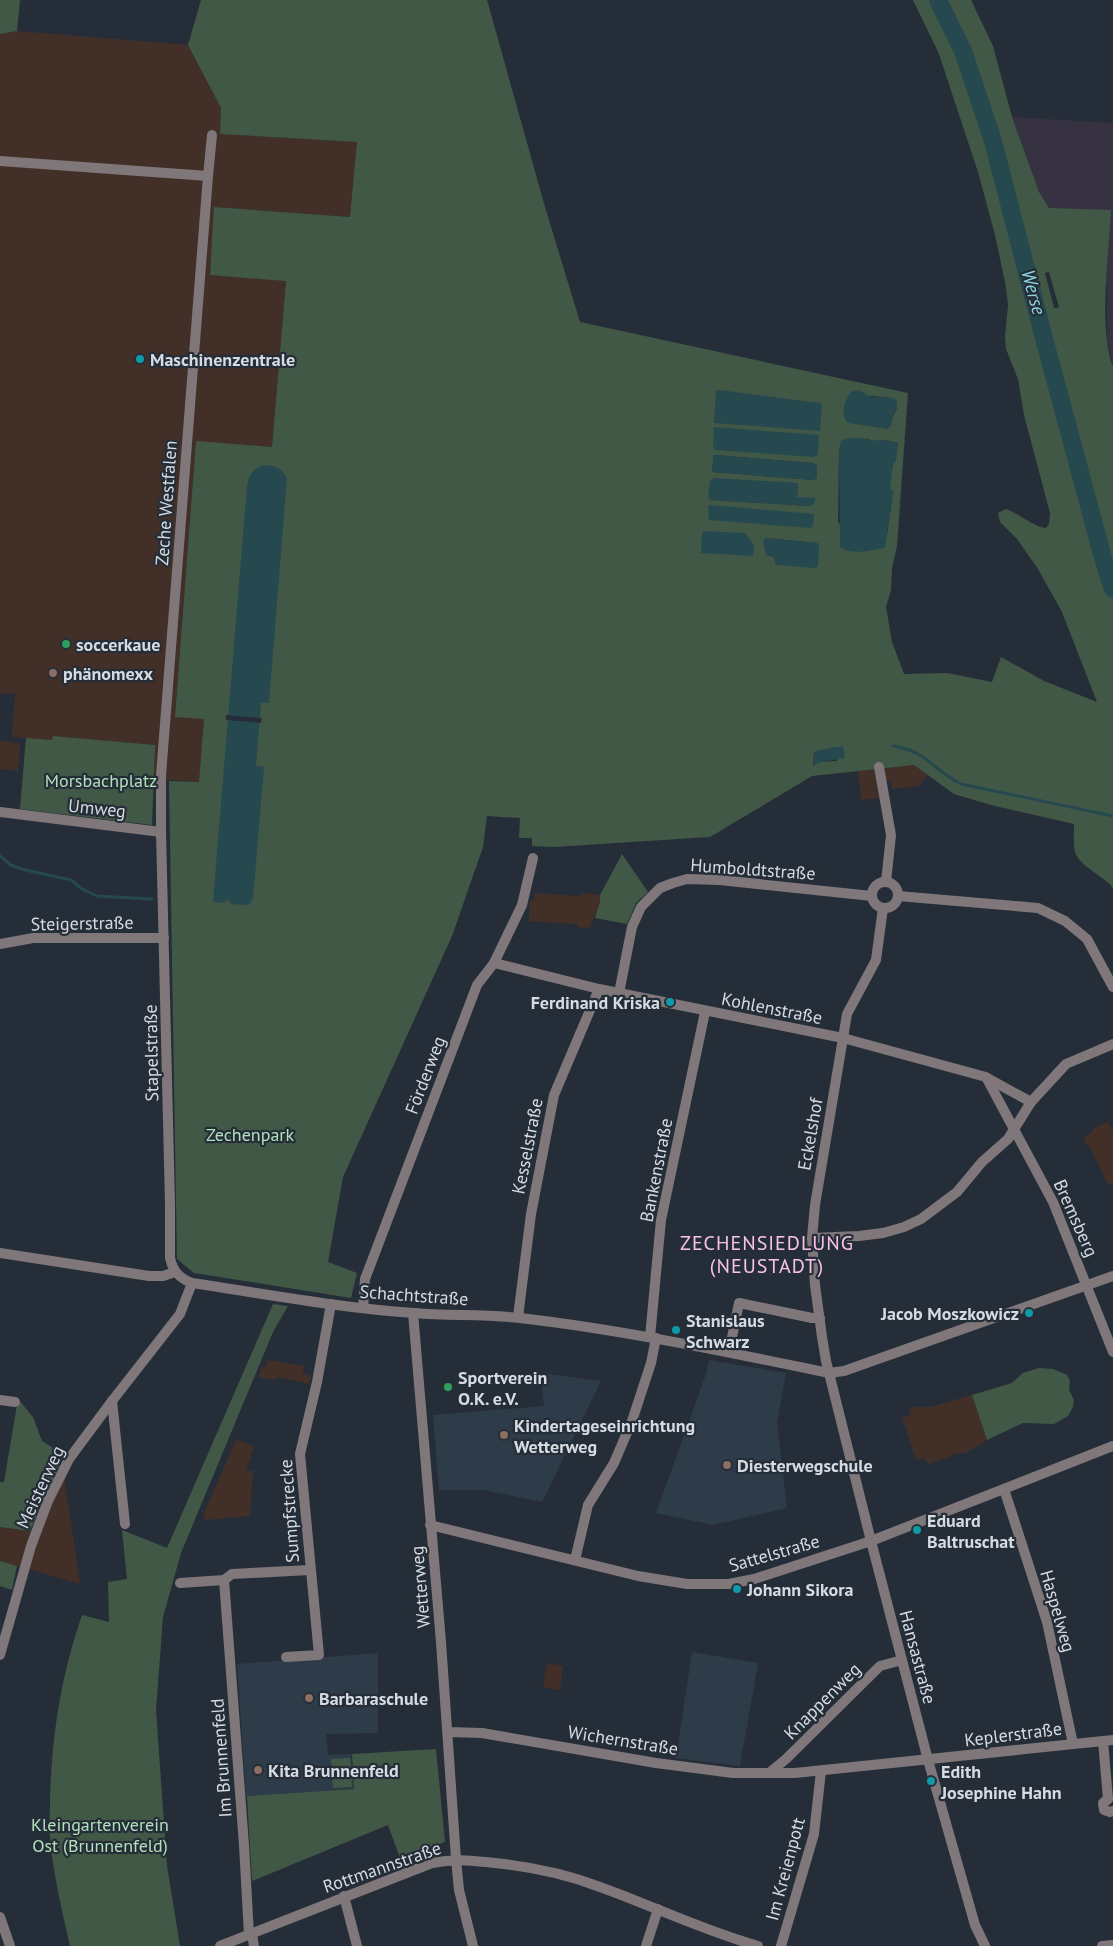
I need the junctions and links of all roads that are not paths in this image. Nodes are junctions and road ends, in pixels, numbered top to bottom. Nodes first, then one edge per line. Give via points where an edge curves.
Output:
1 (212, 135) dead end
2 (0, 161) edge
3 (208, 176) junction
4 (879, 767) dead end
5 (0, 812) edge
6 (161, 832) junction
7 (533, 858) dead end
8 (886, 882) junction
9 (872, 896) junction
10 (898, 896) junction
11 (883, 908) junction
12 (164, 938) junction
13 (0, 944) edge
14 (494, 963) junction
15 (1113, 987) edge
16 (599, 990) junction
17 (619, 993) junction
18 (704, 1012) junction
19 (843, 1038) junction
20 (1113, 1044) edge
21 (986, 1077) junction
22 (1031, 1102) junction
23 (1013, 1129) junction
24 (812, 1238) junction
25 (0, 1253) edge
26 (175, 1272) junction
27 (1113, 1276) edge
28 (192, 1283) junction
29 (1087, 1285) junction
30 (332, 1304) junction
31 (363, 1308) junction
32 (413, 1313) junction
33 (518, 1317) junction
34 (820, 1318) junction
35 (653, 1337) junction
36 (729, 1352) junction
37 (1113, 1352) edge
38 (829, 1372) junction
39 (0, 1400) edge
40 (112, 1401) junction
41 (15, 1402) dead end
42 (1113, 1446) edge
43 (1004, 1489) junction
44 (125, 1524) dead end
45 (430, 1525) junction
46 (871, 1542) junction
47 (576, 1560) junction
48 (310, 1570) junction
49 (224, 1580) junction
50 (180, 1583) dead end
51 (0, 1655) edge
52 (286, 1657) dead end
53 (902, 1660) junction
54 (448, 1732) junction
55 (1108, 1741) edge
56 (1073, 1744) junction
57 (786, 1759) junction
58 (928, 1760) junction
59 (820, 1771) junction
60 (769, 1773) junction
61 (795, 1774) junction
62 (1111, 1800) edge
63 (1113, 1811) edge
64 (456, 1859) junction
65 (344, 1896) junction
66 (658, 1909) junction
67 (0, 1916) edge
68 (250, 1934) junction
69 (1113, 1945) edge
70 (10, 1946) edge
71 (220, 1946) edge
72 (254, 1946) edge
73 (358, 1946) edge
74 (473, 1946) edge
75 (646, 1946) edge
76 (758, 1946) edge
77 (781, 1946) edge
78 (985, 1946) edge
79 (1102, 1946) edge

1 - 3 street, Zeche Westfalen
2 - 3 street
3 - 6 street, Zeche Westfalen via 161,776
4 - 8 street via 891,835
5 - 6 street, Umweg
6 - 12 street, Stapelstraße
7 - 14 street, Förderweg via 522,905
8 - 9 street via 877,884
8 - 10 street via 896,888
9 - 11 street
9 - 17 street, Humboldtstraße via 720,880 687,879 673,883 660,888 641,907 632,927
10 - 11 street via 895,904
10 - 15 street via 1038,908 1065,921 1087,938
11 - 19 street, Eckelshof via 876,960 848,1014
12 - 13 street, Steigerstraße via 33,938
12 - 26 street, Stapelstraße via 170,1258
14 - 16 street, Kohlenstraße
14 - 31 street, Förderweg via 476,985 365,1279
16 - 17 street, Kohlenstraße
16 - 33 street, Kesselstraße via 554,1095 531,1214
17 - 18 street, Kohlenstraße
18 - 19 street, Kohlenstraße
18 - 35 street, Bankenstraße via 661,1220
19 - 21 street, Kohlenstraße
19 - 24 street, Eckelshof
20 - 22 street via 1066,1064
21 - 22 street, Kohlenstraße
21 - 23 street
22 - 23 street
23 - 24 street via 1008,1139 956,1192 921,1219 883,1233
23 - 29 street, Bremsberg via 1053,1202
24 - 34 street, Eckelshof
25 - 26 street via 149,1276
26 - 28 street, Schachtstraße
27 - 29 street
28 - 30 street, Schachtstraße
28 - 40 street, Meisterweg via 180,1314
29 - 37 street, Bremsberg
29 - 38 street via 844,1371
30 - 31 street, Schachtstraße
30 - 48 street, Sumpfstrecke via 300,1454
31 - 32 street, Schachtstraße
32 - 33 street, Schachtstraße
32 - 45 street, Wetterweg
33 - 35 street, Schachtstraße
34 - 36 street via 739,1304
34 - 38 street, Eckelshof
35 - 36 street, Schachtstraße
35 - 47 street, Bankenstraße via 651,1363 632,1421 614,1462 588,1506
36 - 38 street, Schachtstraße
38 - 46 street, Hansastraße
39 - 41 street
40 - 44 street
40 - 51 street, Meisterweg via 75,1448 48,1501
42 - 43 street, Sattelstraße
43 - 46 street, Sattelstraße
43 - 56 street, Haspelweg via 1047,1622
45 - 47 street, Sattelstraße
45 - 54 street, Wetterweg
46 - 47 street, Sattelstraße via 729,1584 679,1583
46 - 53 street, Hansastraße
48 - 49 street via 232,1574
48 - 52 street, Sumpfstrecke via 320,1655
49 - 50 street
49 - 68 street, Im Brunnenfeld
53 - 57 street, Knappenweg via 880,1666
53 - 58 street, Hansastraße
54 - 60 street, Wichernstraße via 482,1733 733,1773
54 - 64 street, Wetterweg
55 - 56 street, Keplerstraße
55 - 62 street, Keplerstraße
56 - 58 street, Keplerstraße
57 - 60 street, Knappenweg
57 - 61 street
58 - 59 street, Wichernstraße
58 - 78 street, Hansastraße via 975,1925
59 - 61 street, Wichernstraße
59 - 77 street, Im Kreienpott via 814,1834
60 - 61 street, Wichernstraße
62 - 63 street, Keplerstraße via 1105,1801 1102,1807 1106,1812
64 - 65 street, Rottmannstraße via 432,1863
64 - 66 street, Rottmannstraße via 558,1873
64 - 74 street, Wetterweg via 459,1890
65 - 68 street, Rottmannstraße
65 - 73 street
66 - 75 street
66 - 76 street, Rottmannstraße
67 - 70 street
68 - 71 street, Rottmannstraße
68 - 72 street, Im Brunnenfeld
69 - 79 street

